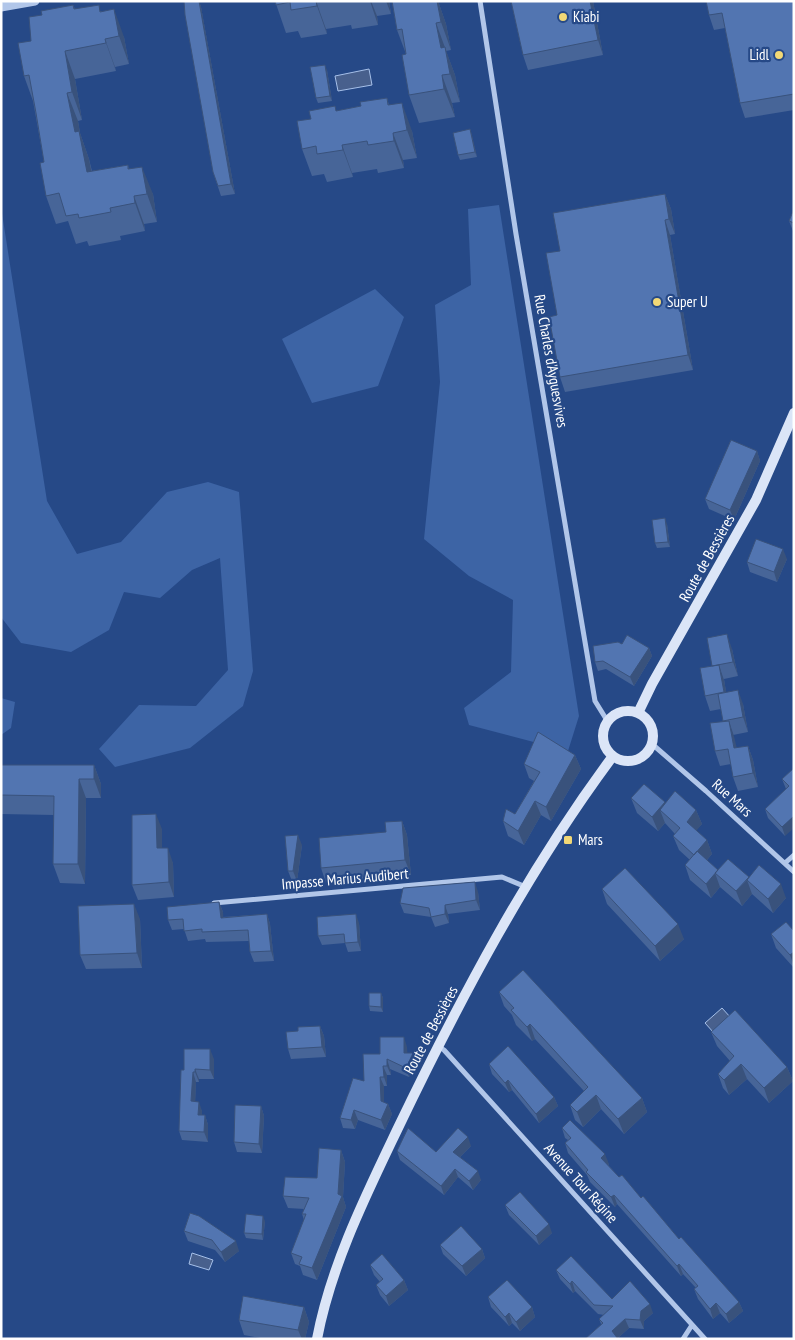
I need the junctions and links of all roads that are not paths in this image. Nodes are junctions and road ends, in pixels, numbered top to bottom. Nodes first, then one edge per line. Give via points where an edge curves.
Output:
1 (36, 1) edge
2 (480, 1) edge
3 (1, 8) edge
4 (794, 413) edge
5 (638, 713) junction
6 (608, 722) junction
7 (652, 744) junction
8 (613, 756) junction
9 (794, 855) edge
10 (785, 863) junction
11 (794, 872) edge
12 (526, 887) junction
13 (203, 904) edge
14 (438, 1046) junction
15 (692, 1325) junction
16 (317, 1339) edge
17 (683, 1339) edge
18 (705, 1339) edge

1 - 3 street
2 - 6 street, Rue Charles d'Ayguesvives via 595,701
4 - 5 main road, Route de Bessières via 756,500
5 - 6 main road via 624,711
5 - 7 main road via 651,725
6 - 8 main road via 604,743
7 - 8 main road via 642,757 630,761
7 - 10 street, Rue Mars
8 - 12 main road, Route de Bessières
9 - 10 street
10 - 11 street, Rue Mars
12 - 13 street, Impasse Marius Audibert via 502,877
12 - 14 main road, Route de Bessières
14 - 15 street, Avenue Tour Régine
14 - 16 main road, Route de Bessières via 370,1186 332,1283
15 - 17 street
15 - 18 street, Avenue Tour Régine

